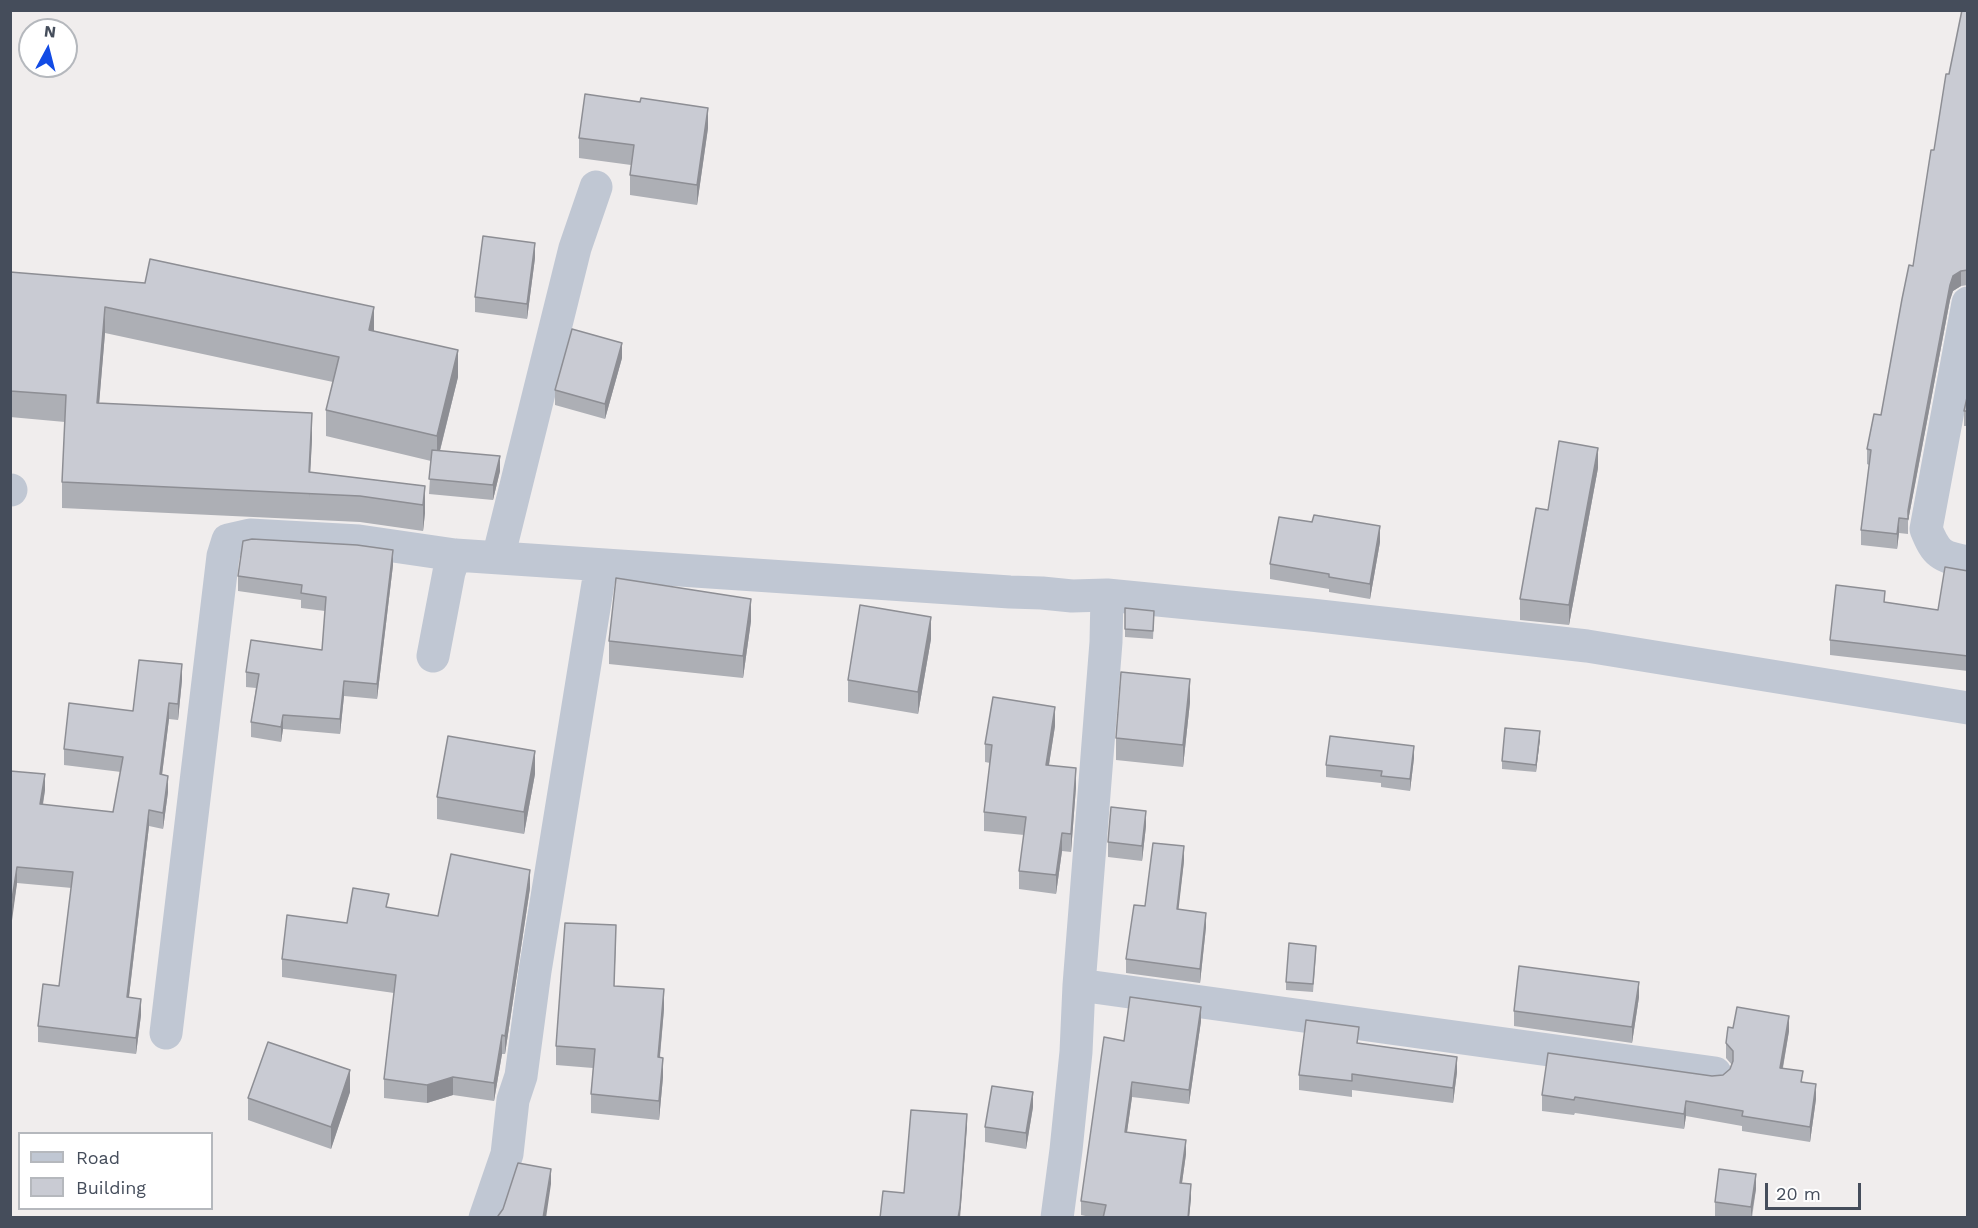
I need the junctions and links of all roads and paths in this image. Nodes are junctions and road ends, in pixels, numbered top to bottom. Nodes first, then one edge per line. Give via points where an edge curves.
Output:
1 (596, 188) dead end
2 (1968, 303) edge
3 (455, 555) junction
4 (498, 558) junction
5 (1968, 562) edge
6 (601, 565) junction
7 (1107, 595) junction
8 (433, 656) dead end
9 (1968, 708) edge
10 (1079, 985) junction
11 (166, 1033) dead end
12 (1715, 1072) dead end
13 (485, 1218) edge
14 (1057, 1218) edge

1 - 4 street via 575,248
2 - 5 street via 1926,529 1934,548 1951,559
3 - 4 street
3 - 8 street
3 - 11 street via 359,541 250,535 228,540
4 - 6 street
6 - 7 street via 1072,596
6 - 13 street via 521,1076 513,1100 507,1154
7 - 9 street via 1587,646
7 - 10 street
10 - 12 street
10 - 14 street via 1075,1063

